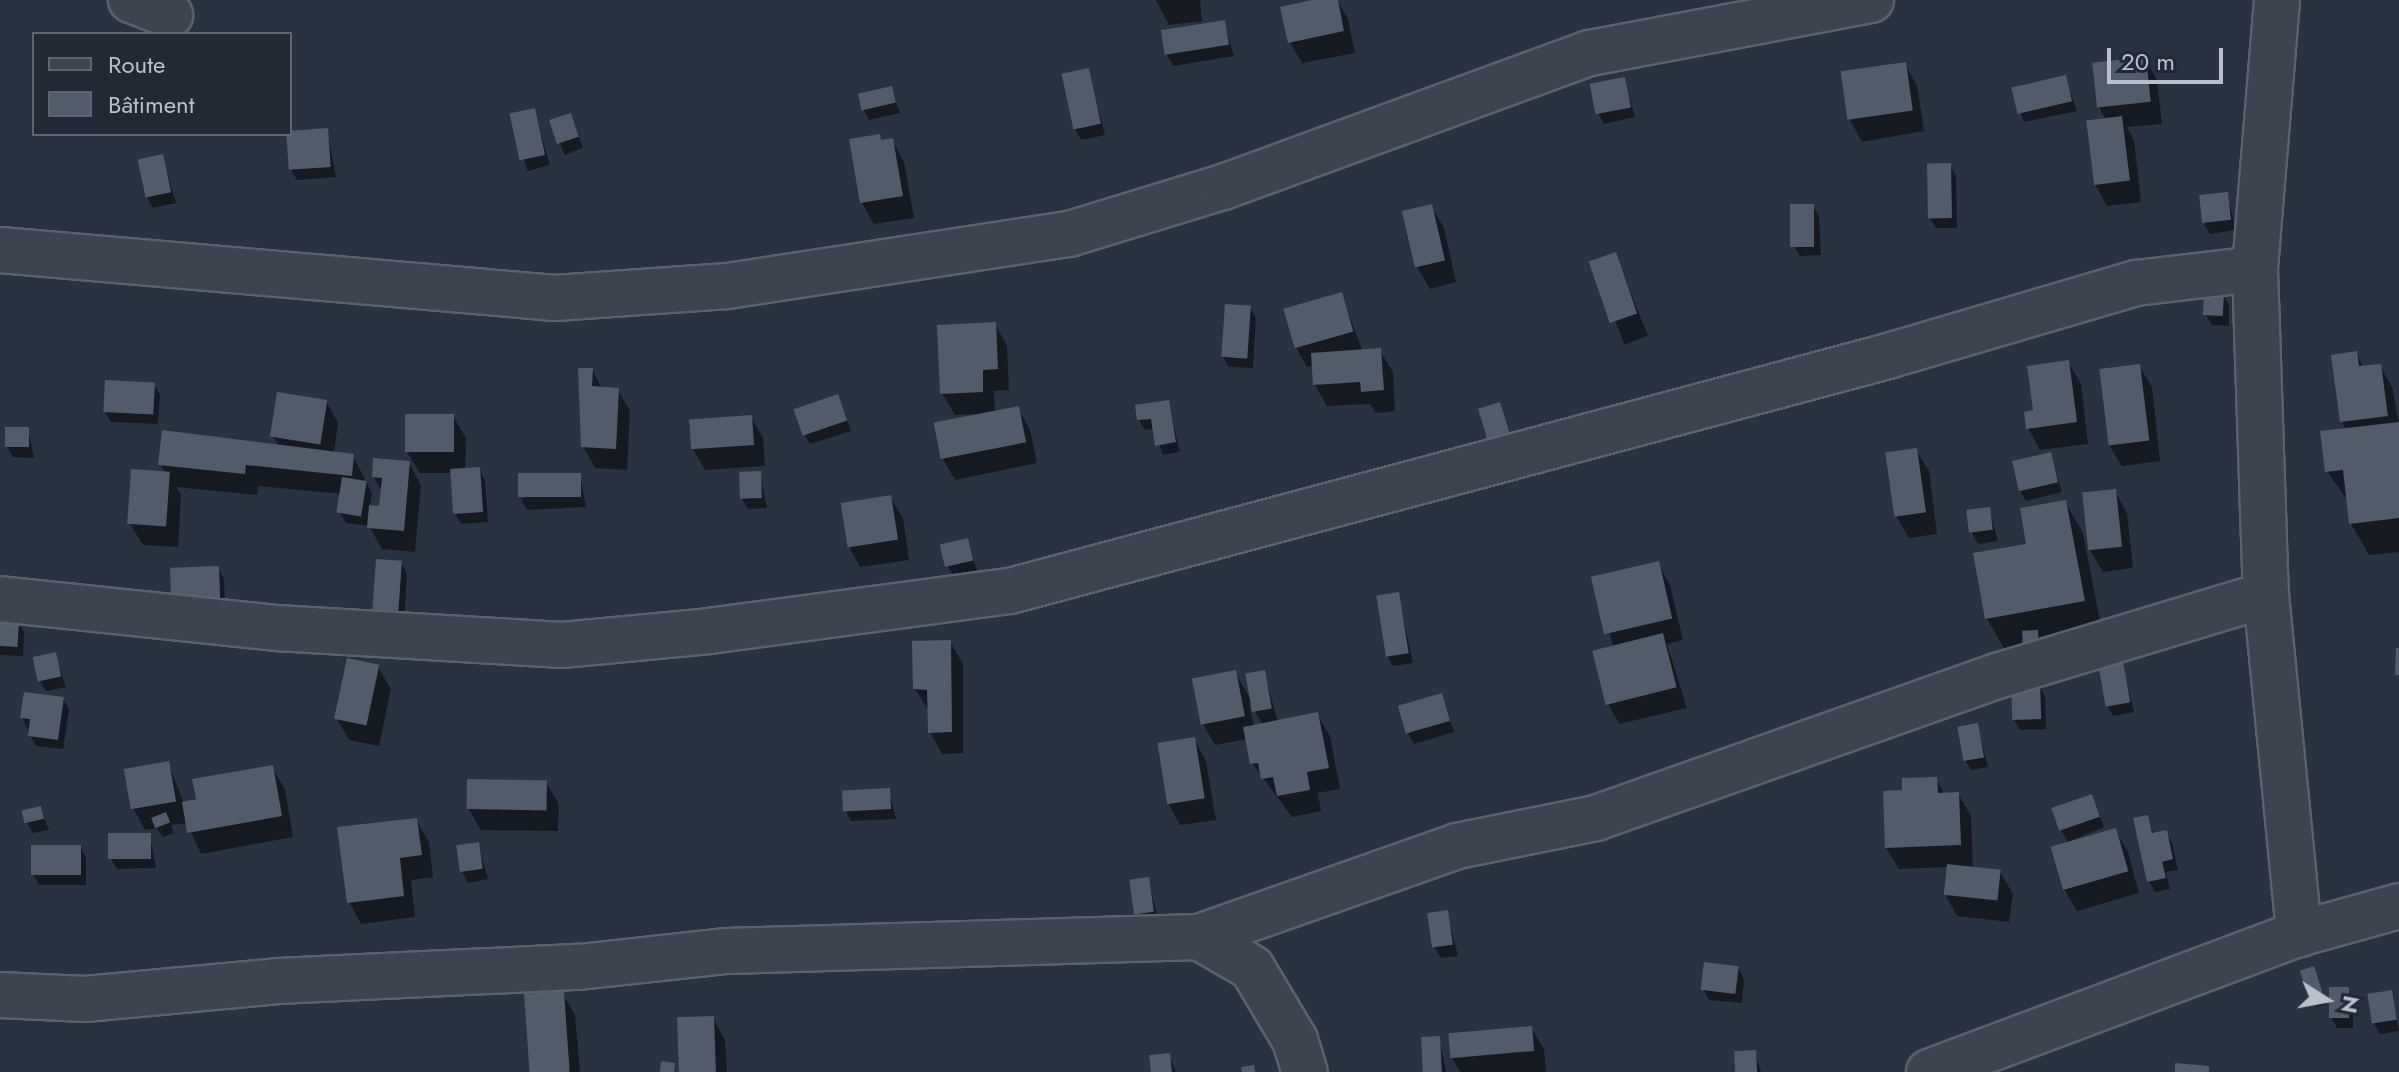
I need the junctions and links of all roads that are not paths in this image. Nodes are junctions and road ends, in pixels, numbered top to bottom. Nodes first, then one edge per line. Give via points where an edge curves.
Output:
1 (1871, 0) edge
2 (2277, 0) edge
3 (0, 250) edge
4 (2255, 269) junction
5 (2266, 595) junction
6 (0, 599) edge
7 (2399, 906) edge
8 (2299, 934) junction
9 (1199, 937) junction
10 (0, 995) edge
11 (1305, 1072) edge
12 (1929, 1072) edge

1 - 3 street via 1590,53 1223,187 1069,234 728,286 555,298
2 - 4 street
4 - 5 street
4 - 6 street via 2136,283 1888,356 1010,591 562,645 277,628
5 - 8 street
5 - 9 street via 1997,676 1596,818 1457,846
7 - 8 street
8 - 12 street
9 - 10 street via 742,950 579,967 278,981 85,999
9 - 11 street via 1252,968 1295,1040

